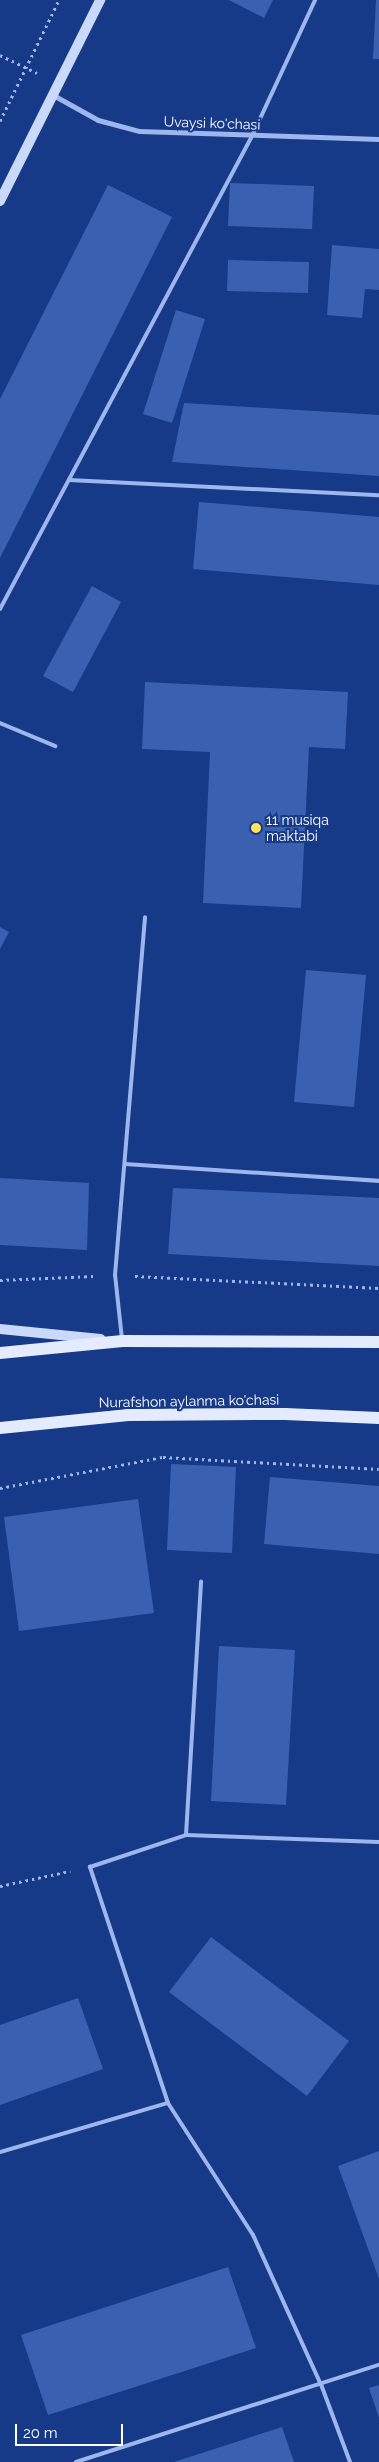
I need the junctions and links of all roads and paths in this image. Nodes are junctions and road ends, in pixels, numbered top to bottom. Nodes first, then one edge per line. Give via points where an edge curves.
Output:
1 (59, 0) edge
2 (100, 0) edge
3 (315, 0) edge
4 (0, 55) edge
5 (27, 68) junction
6 (58, 83) junction
7 (53, 95) junction
8 (0, 122) edge
9 (252, 136) junction
10 (379, 139) edge
11 (0, 201) edge
12 (69, 480) junction
13 (379, 495) edge
14 (0, 609) edge
15 (0, 723) edge
16 (55, 746) dead end
17 (145, 917) dead end
18 (125, 1164) junction
19 (379, 1181) edge
20 (115, 1275) junction
21 (0, 1280) edge
22 (379, 1288) edge
23 (0, 1329) edge
24 (122, 1341) junction
25 (379, 1342) edge
26 (0, 1352) edge
27 (379, 1418) edge
28 (0, 1428) edge
29 (379, 1469) edge
30 (0, 1488) edge
31 (201, 1581) dead end
32 (186, 1835) junction
33 (379, 1842) edge
34 (90, 1867) junction
35 (0, 1886) edge
36 (168, 2103) junction
37 (0, 2152) edge
38 (379, 2365) edge
39 (322, 2386) junction
40 (76, 2462) edge
41 (350, 2462) edge

1 - 5 path
2 - 6 street
3 - 9 lane
4 - 5 path
5 - 6 path
5 - 8 path
6 - 7 street
7 - 9 street, Uvaysi ko'chasi via 98,120 139,131
7 - 11 street
9 - 10 street, Uvaysi ko'chasi
9 - 12 lane
12 - 13 lane
12 - 14 lane
15 - 16 lane
17 - 18 lane
18 - 19 lane
18 - 20 lane
20 - 21 path
20 - 22 path
20 - 24 lane
23 - 24 street
24 - 25 main road
24 - 26 main road
27 - 28 main road, Nurafshon aylanma ko'chasi via 285,1414 128,1415
29 - 30 path via 163,1457
31 - 32 lane
32 - 33 lane
32 - 34 lane
34 - 35 path
34 - 36 lane
36 - 37 lane
36 - 39 lane via 252,2235
38 - 39 lane
39 - 40 lane
39 - 41 lane

